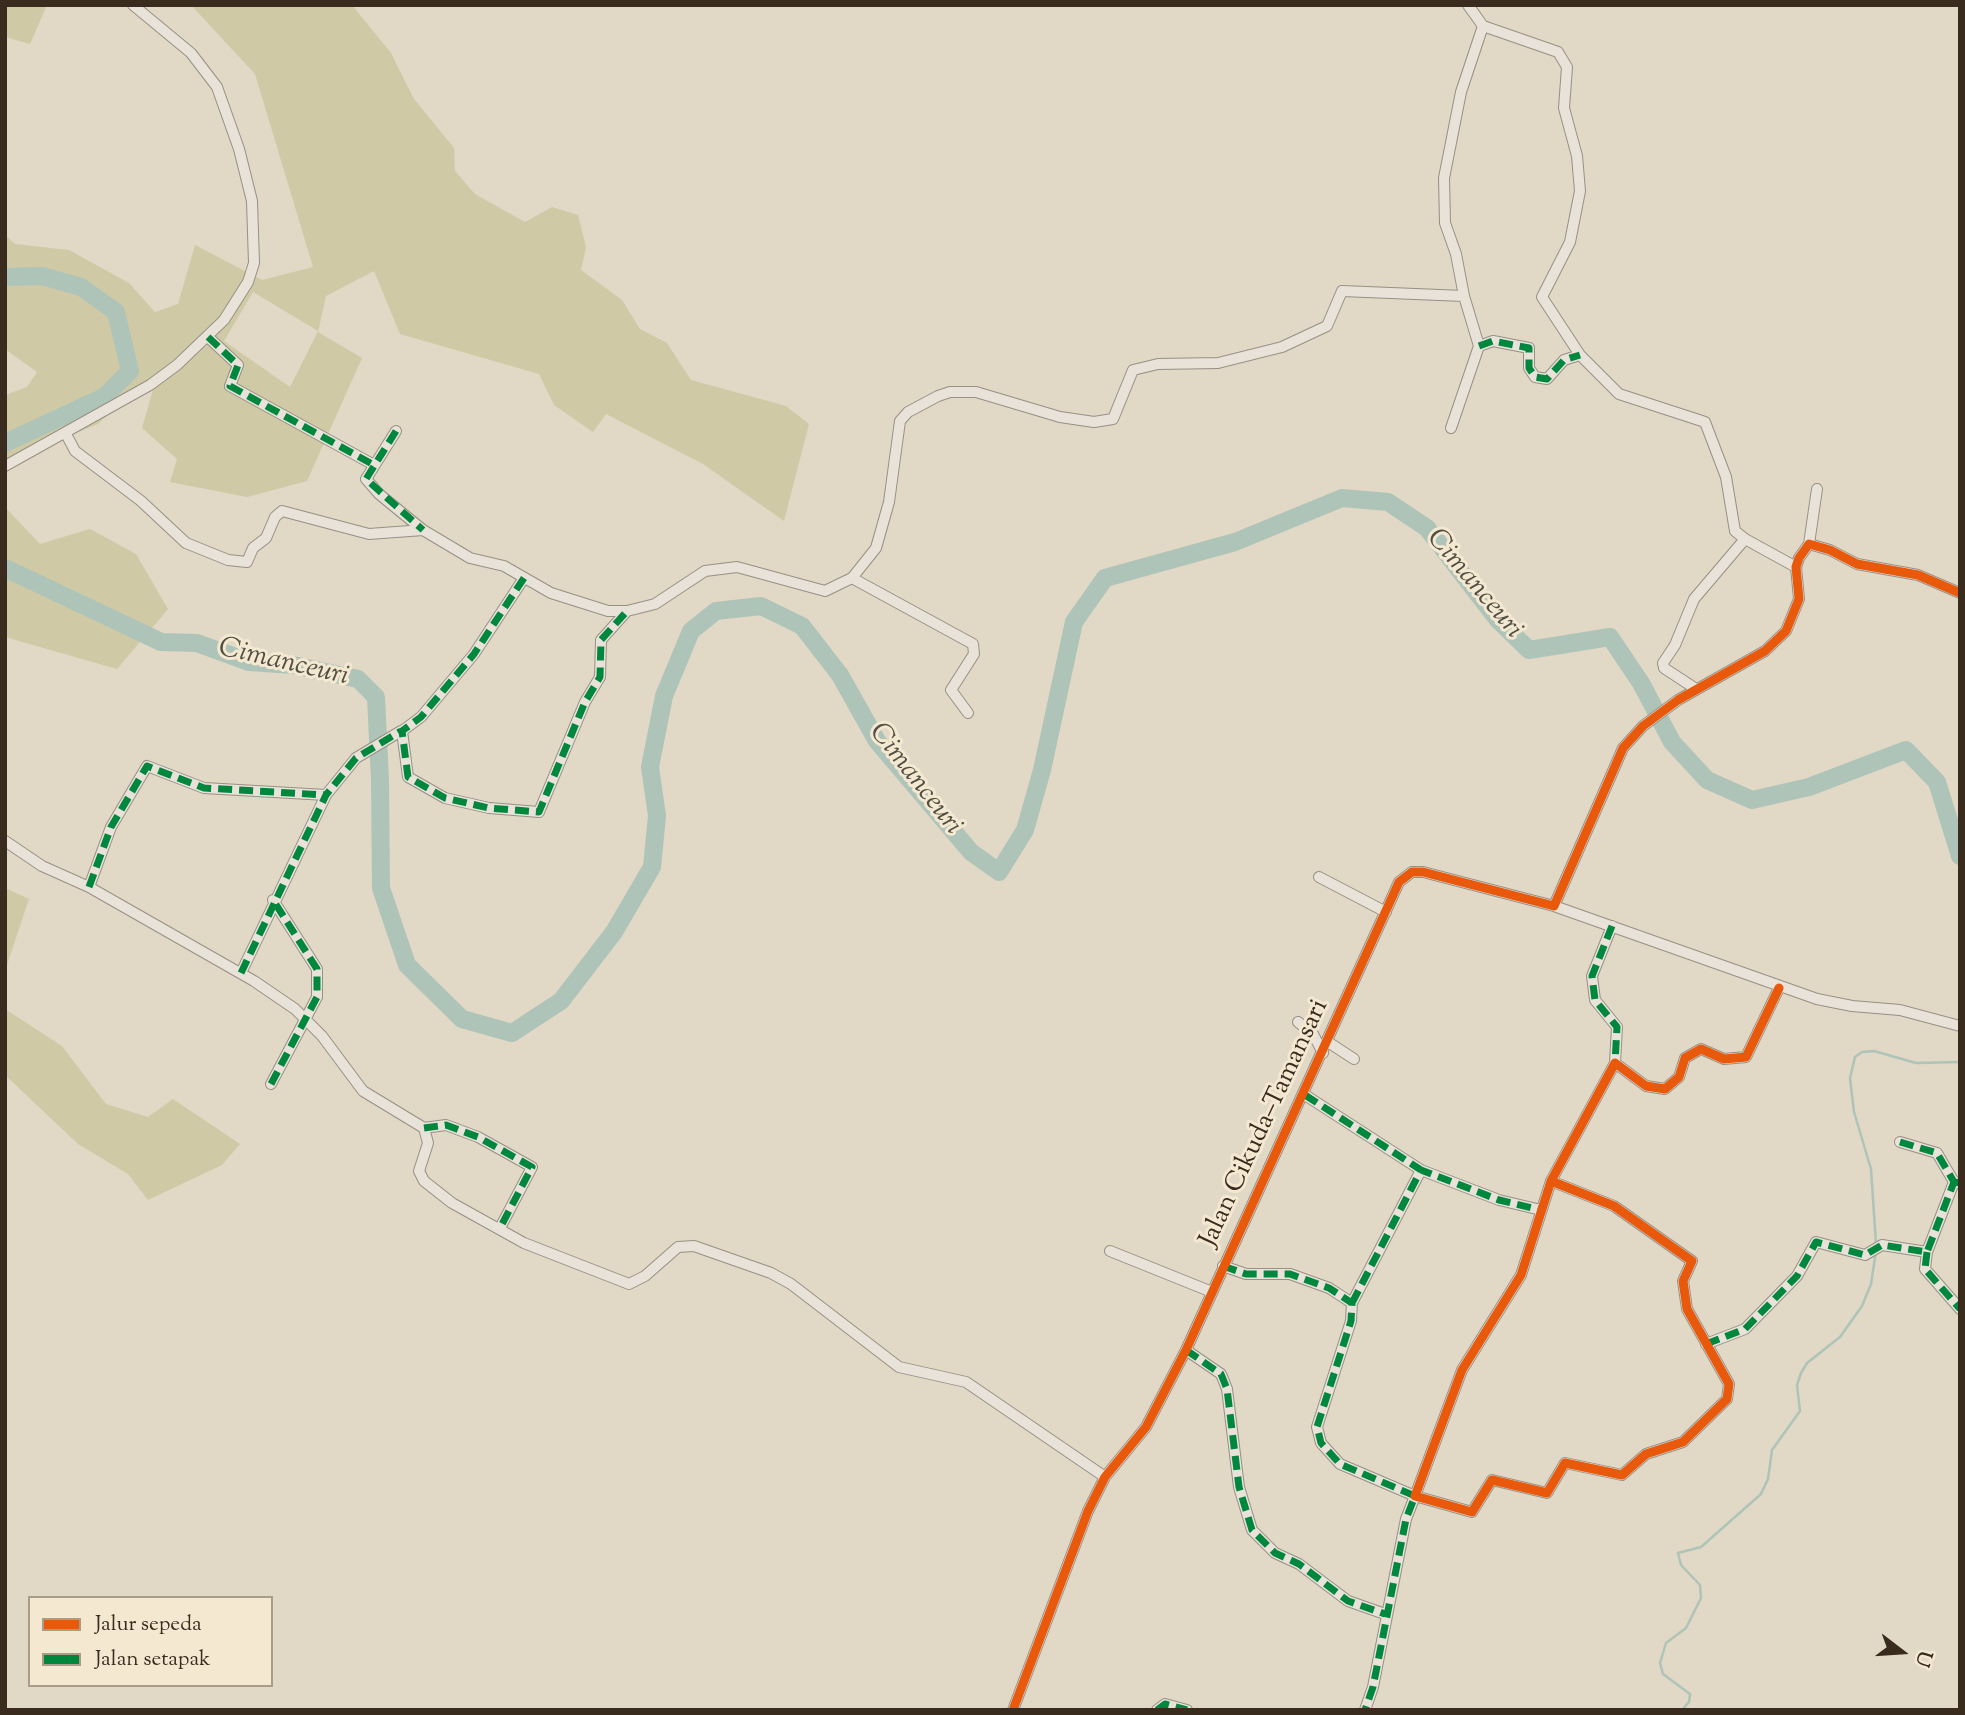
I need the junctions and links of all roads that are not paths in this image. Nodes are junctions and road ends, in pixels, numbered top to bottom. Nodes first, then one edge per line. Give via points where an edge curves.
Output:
1 (133, 5) edge
2 (1468, 5) edge
3 (1483, 26) junction
4 (1464, 296) junction
5 (208, 337) junction
6 (1479, 346) junction
7 (1580, 355) junction
8 (1451, 428) dead end
9 (396, 431) dead end
10 (66, 433) junction
11 (374, 464) junction
12 (5, 466) edge
13 (1817, 489) dead end
14 (424, 530) junction
15 (1745, 539) junction
16 (1810, 544) junction
17 (1796, 568) junction
18 (524, 578) junction
19 (852, 578) junction
20 (1960, 593) edge
21 (627, 611) junction
22 (1696, 689) junction
23 (968, 713) dead end
24 (401, 731) dead end
25 (326, 795) junction
26 (5, 841) edge
27 (1318, 877) dead end
28 (89, 887) junction
29 (273, 900) junction
30 (1554, 906) junction
31 (1386, 912) junction
32 (1612, 926) junction
33 (241, 973) junction
34 (1779, 988) junction
35 (304, 1017) junction
36 (1298, 1022) dead end
37 (1960, 1027) edge
38 (1328, 1042) junction
39 (1323, 1053) junction
40 (1354, 1059) dead end
41 (1615, 1063) junction
42 (271, 1084) dead end
43 (1305, 1095) junction
44 (425, 1128) junction
45 (1900, 1142) dead end
46 (1422, 1170) junction
47 (1551, 1181) junction
48 (1957, 1182) edge
49 (1541, 1210) junction
50 (500, 1228) junction
51 (1110, 1251) dead end
52 (1927, 1252) junction
53 (1223, 1266) junction
54 (1212, 1292) junction
55 (1352, 1303) junction
56 (1960, 1309) edge
57 (1706, 1344) junction
58 (1186, 1350) junction
59 (1105, 1477) junction
60 (1415, 1496) junction
61 (1385, 1614) junction
62 (1013, 1710) edge
63 (1157, 1710) edge
64 (1187, 1710) edge
65 (1365, 1710) edge

1 - 5 street via 191,53 217,87 252,201 256,242 248,282
2 - 3 street
3 - 4 street via 1461,92 1444,178 1444,216
3 - 7 street via 1558,51 1565,59 1564,108 1577,156 1580,191 1570,242 1542,297
4 - 6 street
4 - 19 street via 1342,291 1327,326 1282,347 1218,363 1158,364 1133,370 1113,419 1094,422 1060,417 976,392 939,396 900,421 884,528 869,559
5 - 10 street via 150,385
5 - 11 street via 238,365 230,386
6 - 7 street via 1493,341 1529,348 1528,368 1535,377 1546,379 1564,360
6 - 8 street
7 - 15 street via 1619,394 1705,422 1726,477 1735,531
9 - 11 street
10 - 12 street
10 - 14 street via 75,451 141,501 186,543 228,560 247,562 282,511 369,534
11 - 14 street via 366,479
13 - 16 street
14 - 18 street via 470,558 504,566
15 - 17 street
15 - 22 street via 1694,599 1663,663
16 - 17 street
16 - 20 street via 1857,564 1919,575
17 - 22 street via 1799,600 1786,631 1765,652
18 - 21 street via 585,605
18 - 21 street via 474,654 421,717 402,731 408,777 445,798 539,812 600,677 601,640
19 - 21 street via 825,591 752,570 714,568 655,604
19 - 23 street via 973,644 974,654 951,690
22 - 30 street via 1643,726 1623,748
24 - 25 street via 356,758
25 - 28 street via 204,788 147,766 111,827
25 - 29 street
26 - 28 street via 42,866
27 - 31 street
28 - 33 street
29 - 33 street
29 - 35 street via 317,969 317,997
30 - 31 street, Jalan Cikuda–Tamansari via 1412,872 1399,882
30 - 32 street
31 - 38 street, Jalan Cikuda–Tamansari
32 - 34 street
32 - 41 street via 1592,976 1595,1000 1617,1027
33 - 35 street
34 - 37 street via 1852,1006 1900,1010
34 - 41 street via 1746,1057 1724,1059 1701,1049 1685,1058 1679,1077 1665,1088 1646,1086
35 - 42 street
35 - 44 street via 363,1091
36 - 39 street via 1313,1034
38 - 39 street, Jalan Cikuda–Tamansari
38 - 40 street
39 - 43 street, Jalan Cikuda–Tamansari
41 - 47 street
43 - 46 street
43 - 53 street, Jalan Cikuda–Tamansari
44 - 50 street via 428,1143 419,1171 424,1181 452,1203
44 - 50 street via 446,1125 457,1129 532,1167
45 - 48 street via 1937,1153
46 - 49 street via 1499,1200
46 - 55 street
47 - 49 street
47 - 57 street via 1614,1206 1692,1261 1683,1281 1687,1309
48 - 52 street
49 - 60 street via 1521,1275 1462,1370
50 - 59 street via 524,1243 629,1284 678,1247 694,1245 771,1273 792,1284 898,1367 966,1382
51 - 54 street
52 - 56 street via 1925,1269
52 - 57 street via 1882,1245 1865,1255 1816,1242 1797,1276 1745,1329
53 - 54 street, Jalan Cikuda–Tamansari
53 - 55 street via 1246,1274 1290,1274 1329,1288
54 - 58 street, Jalan Cikuda–Tamansari
55 - 60 street via 1317,1427 1321,1443 1340,1464
57 - 60 street via 1729,1384 1727,1399 1683,1442 1646,1454 1622,1475 1565,1463 1547,1493 1492,1480 1472,1512
58 - 59 street, Jalan Cikuda–Tamansari via 1146,1427
58 - 61 street via 1221,1374 1227,1389 1239,1487 1252,1530 1275,1553 1299,1564 1348,1601
59 - 62 street, Jalan Cikuda–Tamansari
60 - 61 street
61 - 65 street
63 - 64 street via 1165,1704

